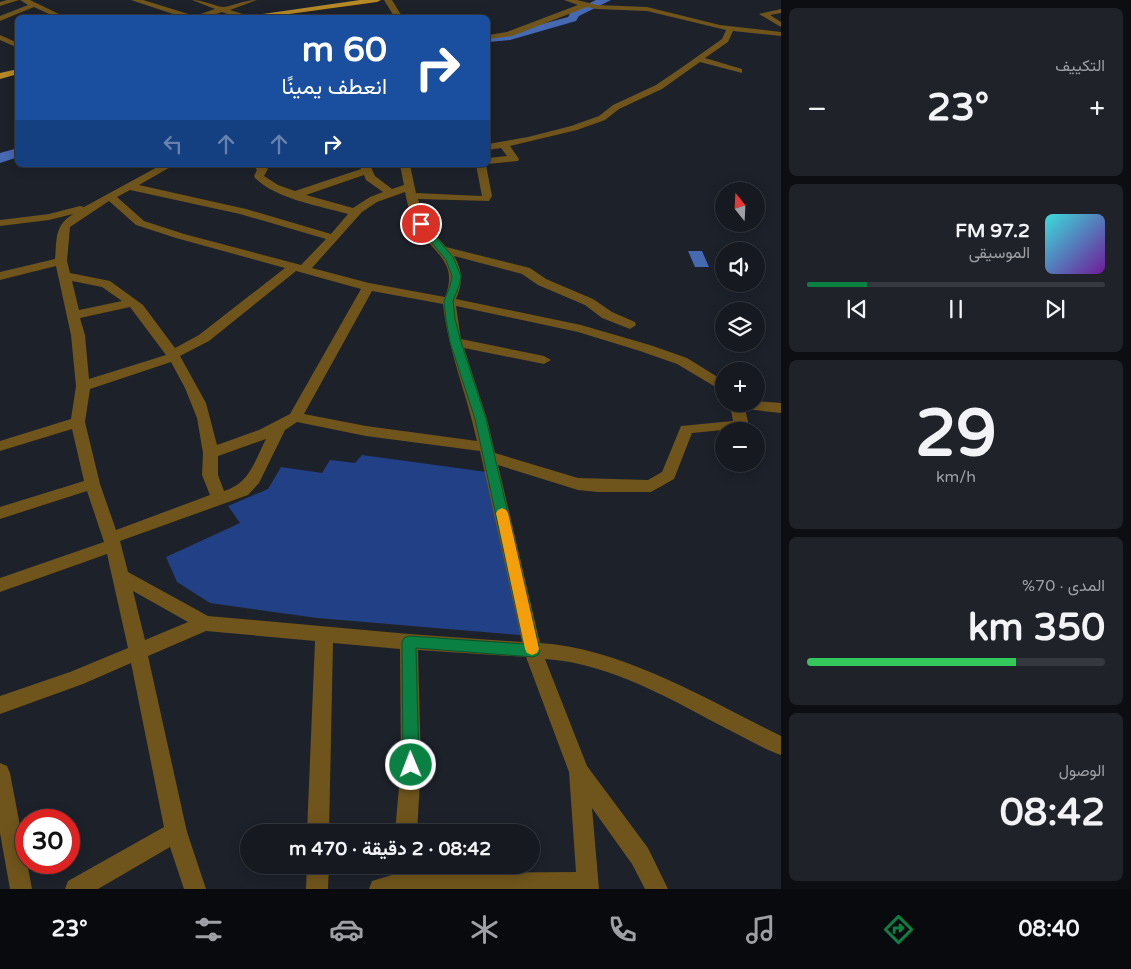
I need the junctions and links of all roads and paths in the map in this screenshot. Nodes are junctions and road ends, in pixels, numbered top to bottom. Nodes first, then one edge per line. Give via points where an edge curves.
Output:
1 (15, 0) edge
2 (24, 0) edge
3 (135, 0) edge
4 (196, 0) edge
5 (253, 0) edge
6 (378, 0) edge
7 (388, 0) edge
8 (568, 0) edge
9 (0, 4) edge
10 (591, 4) edge
11 (34, 5) junction
12 (220, 9) junction
13 (781, 11) edge
14 (54, 15) edge
15 (186, 15) edge
16 (204, 15) edge
17 (237, 15) edge
18 (259, 15) edge
19 (397, 15) edge
20 (0, 20) edge
21 (15, 24) edge
22 (781, 25) edge
23 (730, 29) junction
24 (752, 30) junction
25 (781, 34) edge
26 (0, 37) edge
27 (490, 37) edge
28 (15, 43) edge
29 (698, 59) junction
30 (739, 71) dead end
31 (15, 72) edge
32 (0, 76) edge
33 (504, 145) junction
34 (490, 147) edge
35 (490, 161) edge
36 (165, 167) edge
37 (260, 167) edge
38 (405, 167) edge
39 (481, 167) edge
40 (366, 168) edge
41 (128, 186) junction
42 (410, 191) junction
43 (391, 193) junction
44 (295, 195) junction
45 (110, 196) junction
46 (98, 203) junction
47 (354, 212) junction
48 (0, 223) edge
49 (334, 238) junction
50 (443, 250) junction
51 (63, 268) junction
52 (298, 269) junction
53 (0, 276) edge
54 (368, 288) junction
55 (449, 301) junction
56 (132, 303) junction
57 (74, 315) junction
58 (630, 325) dead end
59 (456, 342) junction
60 (173, 356) junction
61 (544, 360) dead end
62 (715, 382) edge
63 (82, 386) junction
64 (765, 407) edge
65 (781, 408) edge
66 (738, 412) edge
67 (295, 417) junction
68 (78, 422) junction
69 (278, 429) junction
70 (2, 440) edge
71 (488, 452) junction
72 (211, 453) junction
73 (92, 484) junction
74 (219, 498) junction
75 (0, 513) edge
76 (112, 541) junction
77 (119, 575) junction
78 (0, 585) edge
79 (205, 624) junction
80 (324, 634) junction
81 (409, 642) junction
82 (533, 651) junction
83 (138, 652) junction
84 (0, 705) edge
85 (781, 746) edge
86 (580, 772) junction
87 (0, 773) edge
88 (318, 824) edge
89 (407, 824) edge
90 (176, 832) junction
91 (318, 874) edge
92 (403, 875) edge
93 (588, 886) edge
94 (21, 889) edge
95 (76, 889) edge
96 (196, 889) edge
97 (317, 889) edge
98 (380, 889) edge
99 (657, 889) edge

1 - 9 street
2 - 11 street
3 - 15 street
4 - 12 street
5 - 12 street
6 - 18 main road
7 - 19 street
8 - 10 street
10 - 23 street via 647,9
10 - 27 street via 527,28
11 - 14 street
11 - 20 street
12 - 16 street
12 - 17 street
13 - 22 street via 763,14
20 - 21 street
22 - 24 street
23 - 24 street
23 - 29 street via 725,40
24 - 25 street
26 - 28 street
29 - 30 street
29 - 33 street via 659,87 616,107 602,118
31 - 32 main road
33 - 34 street
33 - 35 street via 514,159
36 - 41 street
37 - 44 street via 263,169 260,179
38 - 42 street
39 - 42 street via 485,199
40 - 43 street via 372,180
40 - 44 street
41 - 45 street
41 - 49 street via 242,211
42 - 43 street
42 - 50 street via 421,224
43 - 47 street via 370,200
44 - 47 street
45 - 46 street
45 - 52 street via 146,225
46 - 48 street via 49,218
46 - 51 street via 75,216 64,227
47 - 49 street
49 - 52 street
50 - 55 street via 456,276
50 - 58 street via 526,271
51 - 53 street
51 - 56 street via 106,284
51 - 57 street
52 - 54 street
52 - 60 street via 204,338
54 - 55 street
54 - 67 street
55 - 59 street
55 - 62 street via 581,329 645,348 682,361
56 - 57 street
56 - 60 street
57 - 63 street
59 - 61 street
59 - 71 street
60 - 63 street
60 - 72 street via 191,386 204,418
63 - 68 street
64 - 65 street
66 - 71 street via 739,425 686,429 669,475 651,486 578,484
67 - 69 street
67 - 71 street
68 - 70 street
68 - 73 street
69 - 72 street
69 - 74 street via 251,483 242,491
71 - 82 street
72 - 74 street via 210,475
73 - 75 street
73 - 76 street
74 - 76 street
76 - 77 street
76 - 78 street
77 - 79 street
77 - 83 street
79 - 80 street
79 - 83 street
80 - 81 street
80 - 88 street
81 - 82 street
81 - 89 street via 411,765
82 - 85 street via 563,652 601,662 662,686
82 - 86 street
83 - 84 street
83 - 90 street
86 - 93 street
86 - 99 street via 640,856
87 - 94 street
90 - 95 street
90 - 96 street
91 - 97 street
92 - 93 street
92 - 98 street

